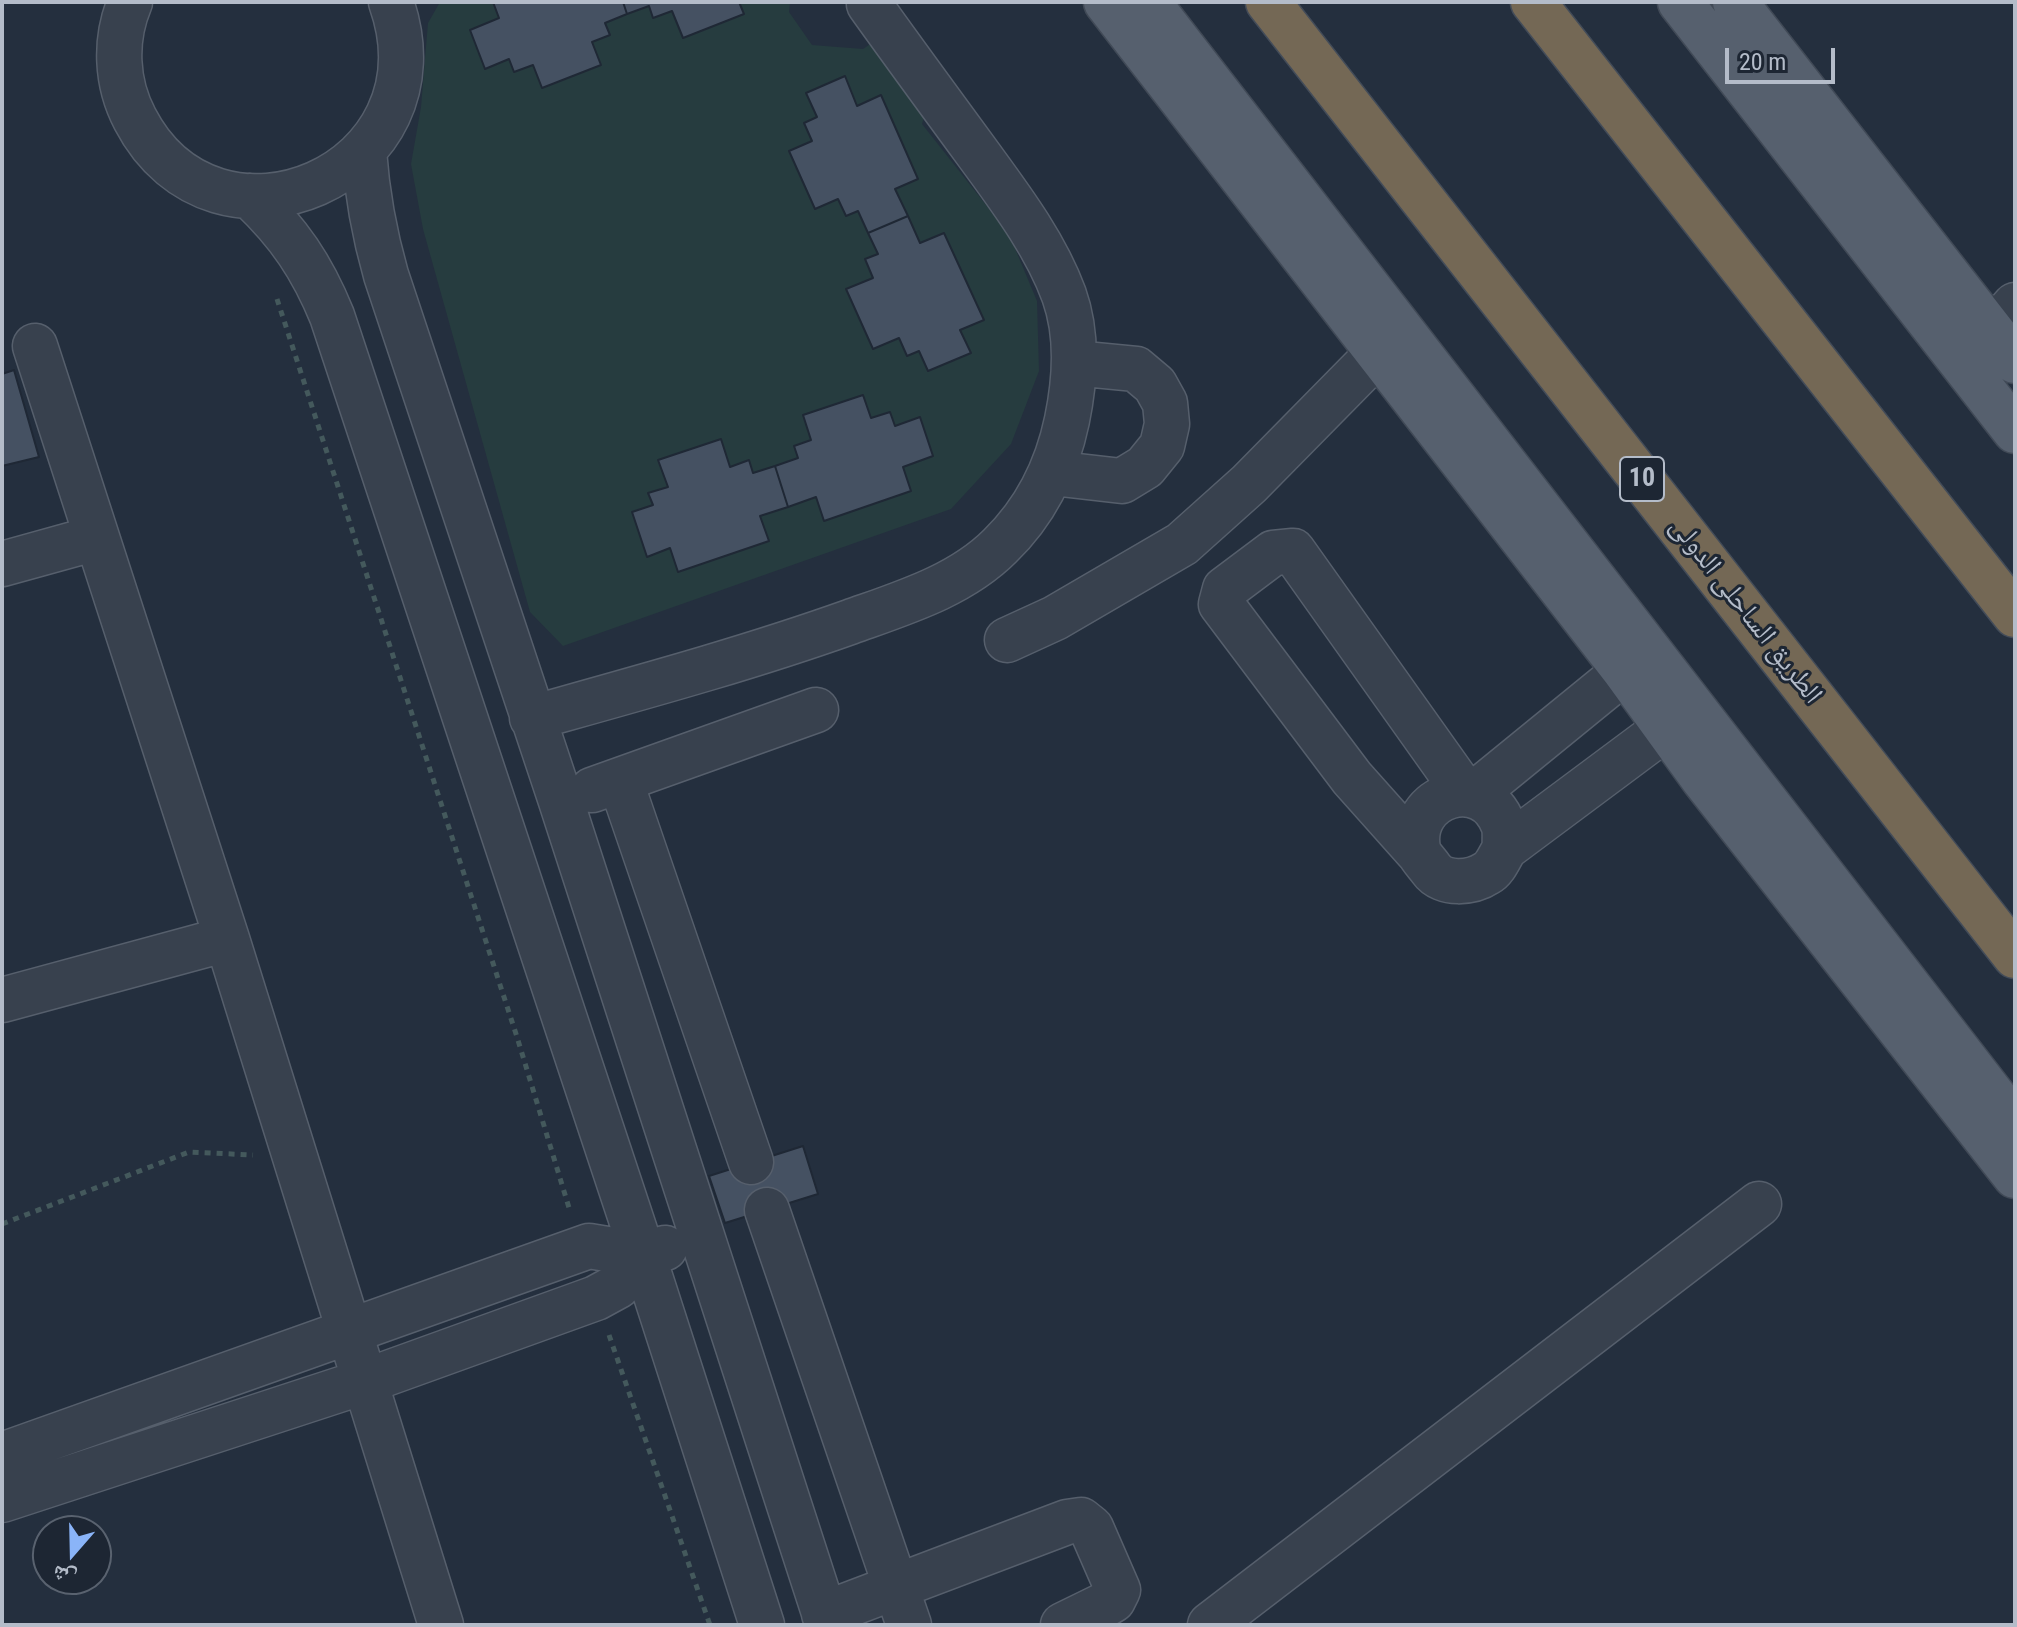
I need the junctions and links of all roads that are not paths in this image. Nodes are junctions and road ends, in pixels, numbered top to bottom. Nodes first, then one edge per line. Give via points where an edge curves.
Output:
1 (130, 2) edge
2 (1106, 2) edge
3 (1148, 2) edge
4 (1268, 2) edge
5 (1533, 2) edge
6 (1680, 2) edge
7 (1735, 2) edge
8 (869, 4) edge
9 (403, 13) edge
10 (364, 151) junction
11 (250, 196) junction
12 (2007, 332) edge
13 (35, 346) dead end
14 (1379, 352) junction
15 (1074, 363) junction
16 (2015, 431) edge
17 (1052, 473) junction
18 (96, 538) junction
19 (2, 564) edge
20 (2015, 615) edge
21 (1007, 640) dead end
22 (1625, 671) junction
23 (816, 710) dead end
24 (532, 718) junction
25 (1666, 728) junction
26 (1718, 768) junction
27 (620, 780) junction
28 (1469, 794) junction
29 (561, 801) junction
30 (1505, 848) junction
31 (1418, 852) junction
32 (227, 939) junction
33 (2015, 956) edge
34 (2, 1000) edge
35 (2015, 1124) edge
36 (751, 1162) dead end
37 (2015, 1176) edge
38 (1759, 1204) dead end
39 (767, 1210) dead end
40 (702, 1237) junction
41 (643, 1255) junction
42 (351, 1333) junction
43 (366, 1381) junction
44 (2, 1455) edge
45 (2, 1500) edge
46 (902, 1606) edge
47 (826, 1620) edge
48 (441, 1625) edge
49 (762, 1625) edge
50 (1063, 1625) edge
51 (1210, 1625) edge

1 - 11 street via 119,46 120,77 142,133 186,175 213,189
2 - 14 main road
3 - 26 main road
4 - 33 highway, الطريق الساحلى الدولى / 10
5 - 20 highway
6 - 16 main road
7 - 12 main road
8 - 15 street via 1013,202 1047,260 1064,296
9 - 10 street via 396,97
10 - 11 street via 313,187
10 - 24 street via 366,191 382,261
11 - 41 street via 299,249 332,316
13 - 18 street
14 - 21 street via 1182,544
14 - 22 main road
15 - 17 street via 1072,395
15 - 17 street via 1136,369 1155,385 1165,403 1167,424 1162,446 1145,467 1122,481
17 - 24 street via 1023,521 963,576 779,647
18 - 19 street
18 - 32 street
22 - 25 main road
22 - 28 street
23 - 27 street
24 - 29 street
25 - 26 main road
25 - 30 street
26 - 35 main road
26 - 37 main road
27 - 29 street
27 - 36 street
28 - 30 street via 1493,806 1504,825
28 - 31 street via 1436,800 1418,823
28 - 31 street via 1293,551 1273,553 1225,589 1221,604 1352,778
29 - 40 street
30 - 31 street via 1490,872 1463,883 1435,875
32 - 34 street
32 - 42 street
38 - 51 street
39 - 46 street
40 - 41 street
40 - 47 street
41 - 42 street via 602,1246 581,1249
41 - 43 street via 618,1286 596,1298
41 - 49 street
42 - 43 street
42 - 44 street
43 - 45 street
43 - 48 street
46 - 47 street
46 - 50 street via 1074,1519 1091,1528 1118,1590 1113,1600

